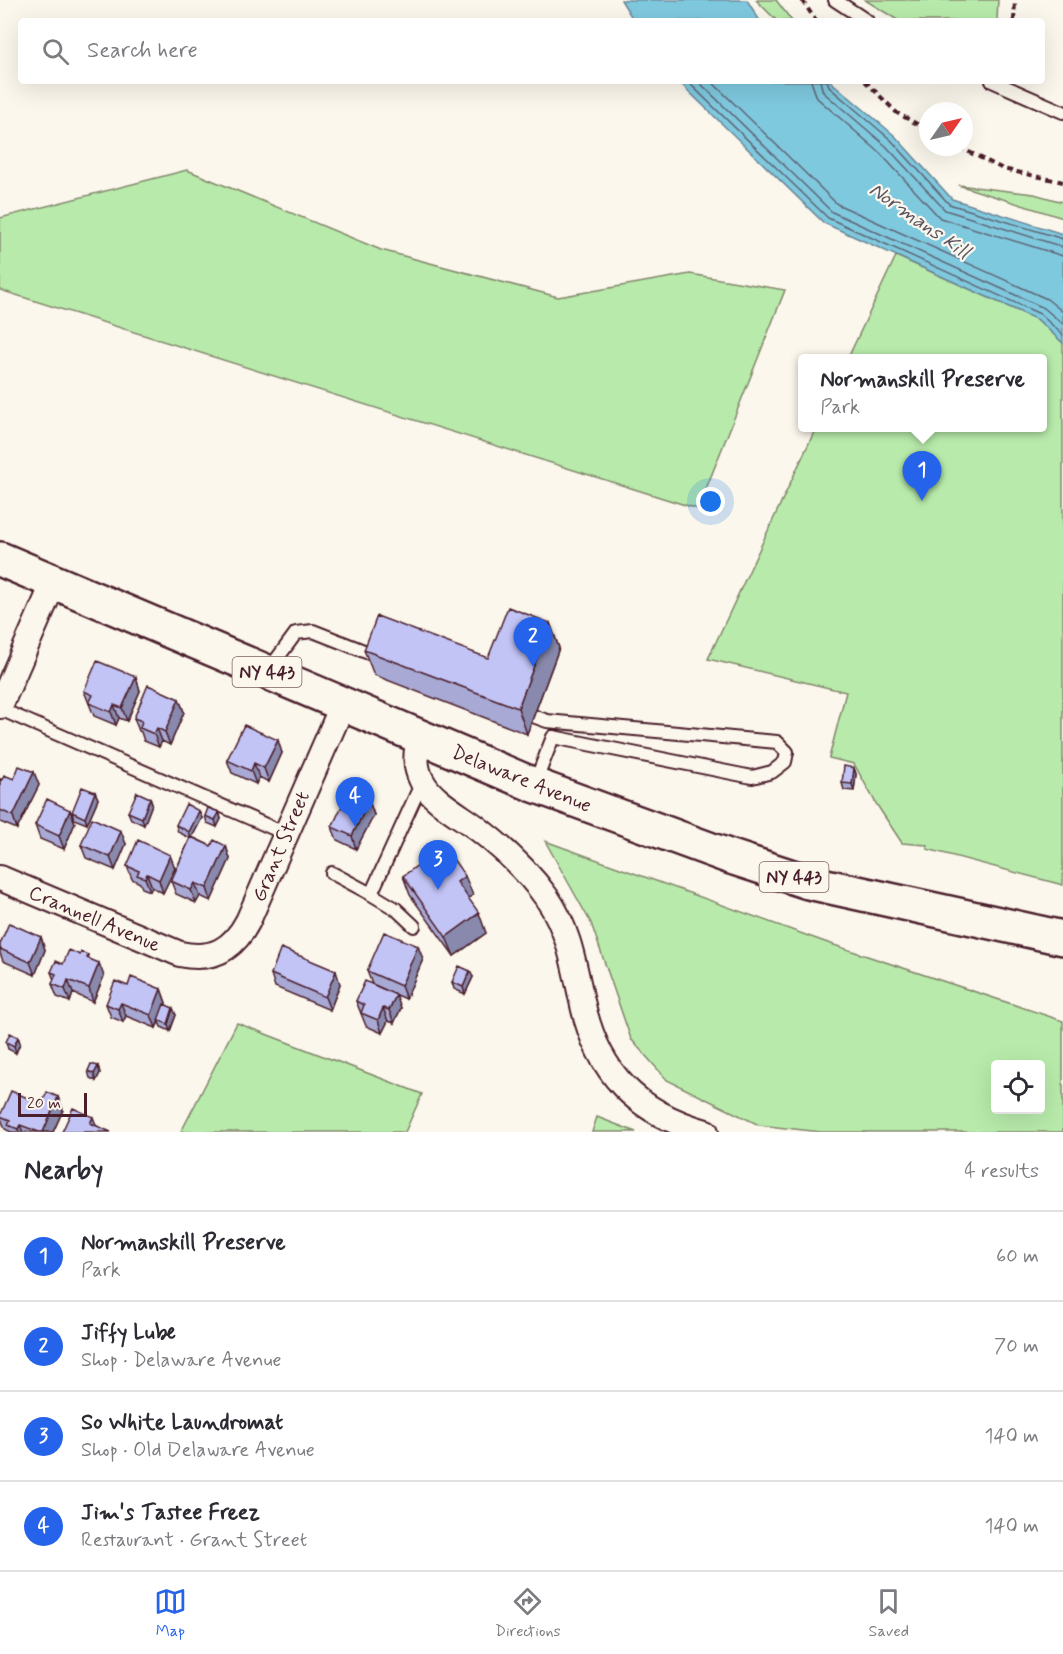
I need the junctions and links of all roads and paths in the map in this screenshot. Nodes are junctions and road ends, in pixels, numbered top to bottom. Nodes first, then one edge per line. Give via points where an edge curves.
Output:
1 (802, 0) edge
2 (835, 0) edge
3 (1015, 0) edge
4 (814, 18) edge
5 (862, 18) edge
6 (1014, 18) edge
7 (868, 84) edge
8 (999, 84) edge
9 (1063, 112) edge
10 (919, 125) edge
11 (973, 154) edge
12 (1063, 182) edge
13 (0, 559) edge
14 (54, 582) junction
15 (380, 658) edge
16 (267, 672) junction
17 (343, 704) junction
18 (0, 707) edge
19 (533, 716) dead end
20 (419, 736) junction
21 (422, 782) junction
22 (534, 784) junction
23 (285, 833) junction
24 (332, 873) dead end
25 (0, 878) edge
26 (371, 894) junction
27 (414, 926) dead end
28 (1063, 938) edge
29 (190, 956) joint
30 (705, 1132) edge

1 - 4 path
2 - 5 lane
3 - 6 path
7 - 10 path via 897,113
8 - 9 lane
11 - 12 path via 1003,169
13 - 14 main road, Delaware Avenue / NY 443
14 - 16 main road, Delaware Avenue / NY 443
14 - 18 street
15 - 16 lane via 313,631 296,633
16 - 17 main road, Delaware Avenue / NY 443
17 - 20 main road, Delaware Avenue / NY 443
17 - 23 street, Grant Street
18 - 23 lane
19 - 22 lane via 547,721 777,742 787,752 785,762 772,772 752,777 553,737
20 - 21 street via 416,764
20 - 22 main road, Delaware Avenue / NY 443
21 - 26 lane
21 - 30 street via 509,855 553,906 569,942 589,1029 605,1063 622,1085 666,1119
22 - 28 main road, Delaware Avenue / NY 443 via 808,882
23 - 29 street, Grant Street via 239,936 218,953
24 - 26 lane
25 - 29 street, Crannell Avenue
26 - 27 lane

